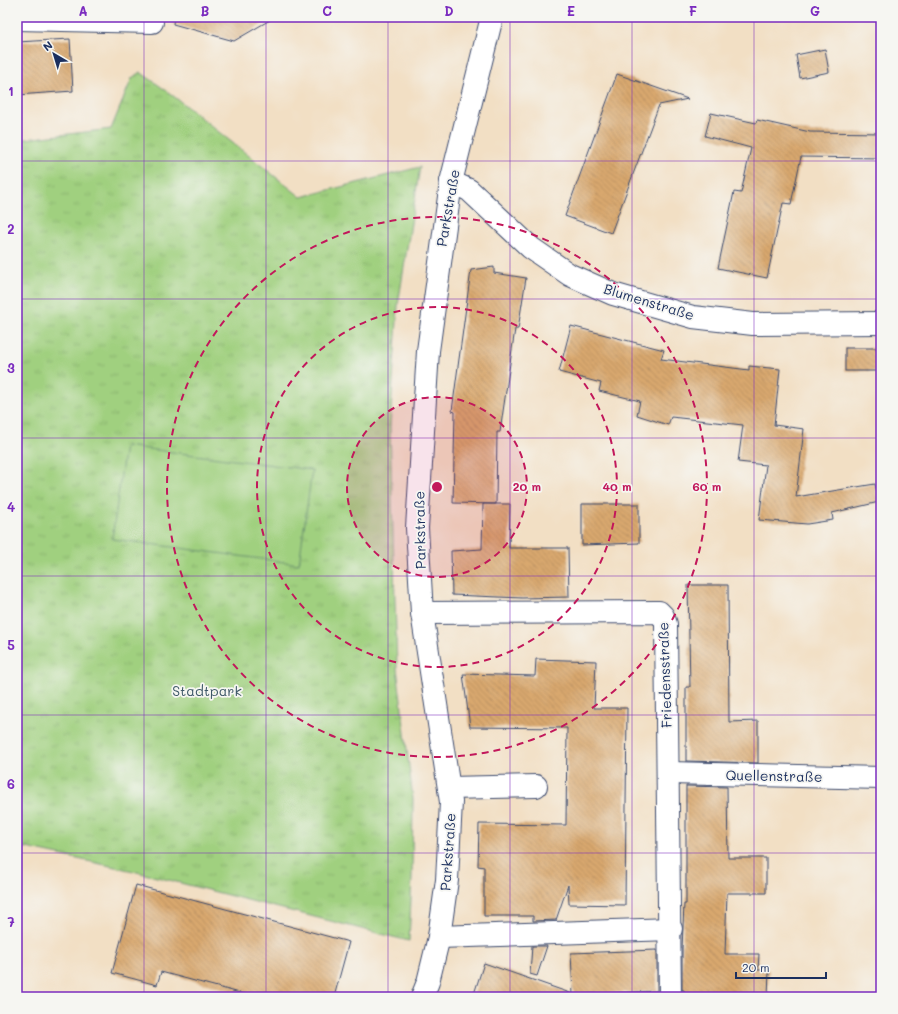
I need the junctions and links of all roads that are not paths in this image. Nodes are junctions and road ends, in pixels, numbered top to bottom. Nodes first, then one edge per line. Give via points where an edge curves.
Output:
1 (492, 17) edge
2 (17, 18) edge
3 (152, 22) dead end
4 (451, 182) junction
5 (881, 323) edge
6 (422, 613) junction
7 (668, 773) junction
8 (881, 778) edge
9 (536, 786) dead end
10 (449, 788) junction
11 (671, 929) junction
12 (439, 937) junction
13 (422, 997) edge
14 (670, 997) edge

1 - 4 street, Parkstraße
2 - 3 street
4 - 5 street, Blumenstraße via 469,190 531,248 570,275 613,294 693,317 753,324
4 - 6 street, Parkstraße via 428,352 421,445 417,528
6 - 7 street, Friedensstraße via 659,612 666,624
6 - 10 street, Parkstraße
7 - 8 street, Quellenstraße
7 - 11 street, Friedensstraße
9 - 10 street
10 - 12 street, Parkstraße via 451,802 447,880
11 - 12 street
11 - 14 street, Friedensstraße
12 - 13 street, Parkstraße

